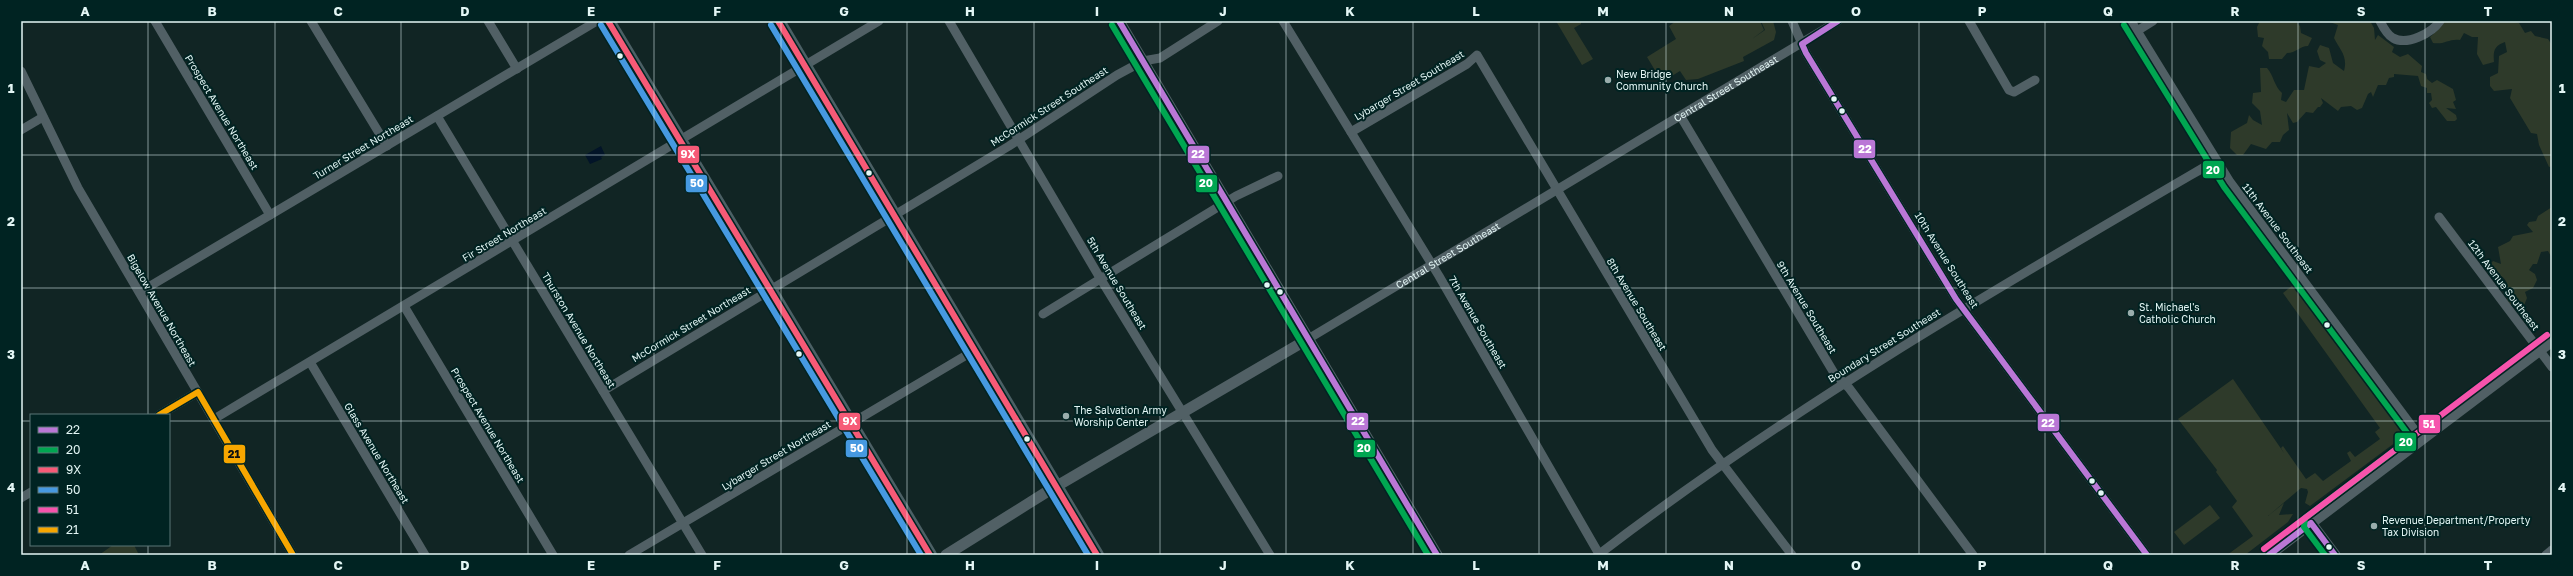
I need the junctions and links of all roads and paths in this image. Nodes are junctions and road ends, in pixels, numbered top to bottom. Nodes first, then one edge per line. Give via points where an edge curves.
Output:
1 (155, 21) edge
2 (311, 21) edge
3 (488, 21) edge
4 (597, 21) edge
5 (608, 21) edge
6 (778, 21) edge
7 (879, 21) edge
8 (949, 21) edge
9 (1119, 21) edge
10 (1218, 21) edge
11 (1284, 21) edge
12 (1792, 21) edge
13 (1838, 21) edge
14 (1969, 21) edge
15 (2131, 21) edge
16 (2153, 21) edge
17 (2380, 21) edge
18 (2440, 21) edge
19 (2137, 31) junction
20 (1802, 44) junction
21 (1477, 55) joint
22 (1143, 61) junction
23 (805, 66) junction
24 (517, 69) junction
25 (21, 71) edge
26 (2035, 80) dead end
27 (437, 116) junction
28 (1681, 117) junction
29 (43, 118) junction
30 (21, 130) edge
31 (1351, 132) junction
32 (1019, 139) junction
33 (680, 141) junction
34 (387, 146) junction
35 (2216, 161) junction
36 (1278, 176) dead end
37 (1557, 190) junction
38 (1227, 202) junction
39 (894, 214) junction
40 (270, 215) junction
41 (2439, 217) dead end
42 (513, 241) junction
43 (1430, 266) junction
44 (1100, 278) junction
45 (769, 290) junction
46 (140, 292) junction
47 (404, 306) junction
48 (1964, 310) junction
49 (1042, 314) dead end
50 (1308, 339) junction
51 (2552, 341) edge
52 (975, 350) junction
53 (2540, 350) junction
54 (310, 362) junction
55 (2552, 367) edge
56 (1843, 383) junction
57 (603, 391) junction
58 (198, 392) junction
59 (1183, 413) junction
60 (161, 414) edge
61 (214, 419) junction
62 (849, 424) junction
63 (2422, 440) junction
64 (1723, 463) junction
65 (1057, 487) junction
66 (30, 493) edge
67 (21, 498) edge
68 (683, 523) junction
69 (2311, 523) junction
70 (2552, 550) edge
71 (1598, 554) edge
72 (293, 555) edge
73 (425, 555) edge
74 (553, 555) edge
75 (629, 555) edge
76 (702, 555) edge
77 (930, 555) edge
78 (946, 555) edge
79 (1097, 555) edge
80 (1270, 555) edge
81 (1437, 555) edge
82 (1792, 555) edge
83 (1973, 555) edge
84 (2147, 555) edge
85 (2269, 555) edge
86 (2335, 555) edge
87 (2546, 555) edge

1 - 40 street, Prospect Avenue Northeast
2 - 34 street
3 - 24 street
4 - 24 street, Turner Street Northeast
5 - 33 main road
6 - 23 main road
7 - 23 street, Fir Street Northeast
8 - 32 street, 5th Avenue Southeast
9 - 22 street
10 - 22 street, McCormick Street Southeast via 1160,58
11 - 31 street, 7th Avenue Southeast
12 - 20 street, 10th Avenue Southeast
13 - 20 street, Central Street Southeast
14 - 26 street via 2009,90 2014,92
15 - 19 street, 11th Avenue Southeast
16 - 19 street
17 - 18 street via 2394,38 2412,39 2430,31
19 - 35 street, 11th Avenue Southeast
20 - 28 street, Central Street Southeast
20 - 48 street, 10th Avenue Southeast
21 - 31 street, Lybarger Street Southeast via 1467,64
21 - 37 street, 8th Avenue Southeast
22 - 32 street, McCormick Street Southeast via 1079,98
22 - 38 street
23 - 33 street, Fir Street Northeast
23 - 39 main road
24 - 27 street, Turner Street Northeast
25 - 29 street, Bigelow Avenue Northeast
27 - 34 street, Turner Street Northeast
27 - 42 street, Thurston Avenue Northeast
28 - 37 street, Central Street Southeast
28 - 56 street, 9th Avenue Southeast via 1834,373
29 - 30 street
29 - 46 street, Bigelow Avenue Northeast via 74,181
31 - 43 street, 7th Avenue Southeast
32 - 39 street, McCormick Street Southeast
32 - 44 street, 5th Avenue Southeast
33 - 42 street, Fir Street Northeast
33 - 45 main road
34 - 40 street, Turner Street Northeast
35 - 48 street, Boundary Street Southeast
35 - 63 street, 11th Avenue Southeast
36 - 38 street
37 - 43 street, Central Street Southeast
37 - 64 street, 8th Avenue Southeast via 1712,450
38 - 44 street
38 - 50 street
39 - 45 street, McCormick Street Northeast
39 - 52 main road
40 - 46 street, Turner Street Northeast
41 - 53 street, 12th Avenue Southeast
42 - 47 street, Fir Street Northeast
42 - 57 street, Thurston Avenue Northeast
43 - 50 street, Central Street Southeast
43 - 71 street, 7th Avenue Southeast via 1439,276
44 - 49 street
44 - 59 street, 5th Avenue Southeast
45 - 57 street, McCormick Street Northeast
45 - 62 main road
46 - 58 street, Bigelow Avenue Northeast
47 - 54 street, Fir Street Northeast
47 - 74 street, Prospect Avenue Northeast
48 - 56 street, Boundary Street Southeast
48 - 84 street, 10th Avenue Southeast
50 - 59 street, Central Street Southeast
50 - 81 street
51 - 53 street
52 - 62 street, Lybarger Street Northeast
52 - 65 main road
53 - 55 street, 12th Avenue Southeast
53 - 63 street
54 - 61 street, Fir Street Northeast
54 - 73 street, Glass Avenue Northeast
56 - 64 street, Boundary Street Southeast
56 - 83 street, 9th Avenue Southeast
57 - 68 street, Thurston Avenue Northeast
58 - 60 street
58 - 61 street, Bigelow Avenue Northeast
59 - 65 street, Central Street Southeast
59 - 80 street, 5th Avenue Southeast
61 - 72 street, Bigelow Avenue Northeast
62 - 68 street, Lybarger Street Northeast
62 - 77 main road
63 - 69 street
64 - 71 street, Boundary Street Southeast
64 - 82 street, 8th Avenue Southeast
65 - 78 street, Central Street Southeast
65 - 79 main road
66 - 67 street
68 - 75 street, Lybarger Street Northeast
68 - 76 street, Thurston Avenue Northeast
69 - 85 street
69 - 86 street
70 - 87 street

